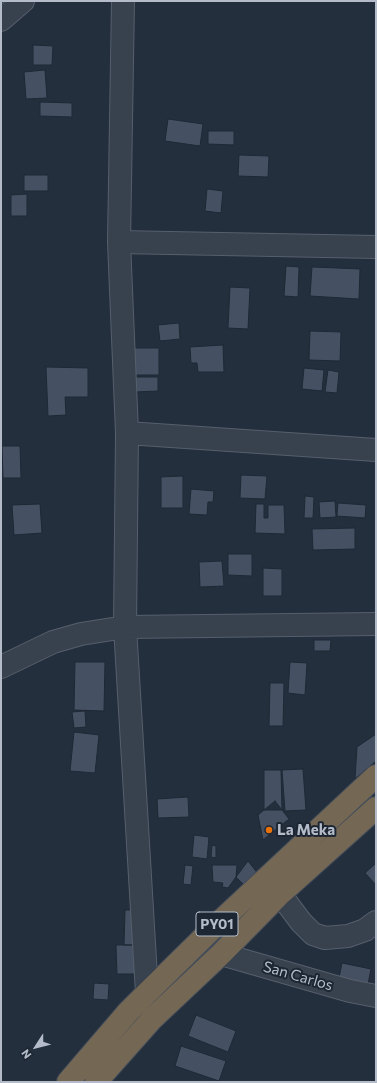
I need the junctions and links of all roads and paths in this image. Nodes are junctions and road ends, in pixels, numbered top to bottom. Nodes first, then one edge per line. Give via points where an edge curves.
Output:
1 (23, 1) edge
2 (123, 1) edge
3 (1, 20) edge
4 (119, 242) junction
5 (376, 247) edge
6 (127, 433) junction
7 (376, 450) edge
8 (376, 624) edge
9 (125, 627) junction
10 (1, 667) edge
11 (376, 776) edge
12 (376, 808) edge
13 (280, 894) junction
14 (376, 922) edge
15 (221, 954) junction
16 (147, 993) junction
17 (376, 996) edge
18 (68, 1082) edge
19 (96, 1082) edge

1 - 3 street
2 - 4 street
4 - 5 street
4 - 6 street
6 - 7 street
6 - 9 street
8 - 9 street
9 - 10 street via 81,634 53,642
9 - 16 street
11 - 16 highway, PY01
12 - 13 highway, PY01
13 - 14 street via 313,934 325,938 348,936 365,930
13 - 15 highway, PY01
15 - 17 street, San Carlos
15 - 19 highway, PY01 via 152,1019
16 - 18 highway, PY01

